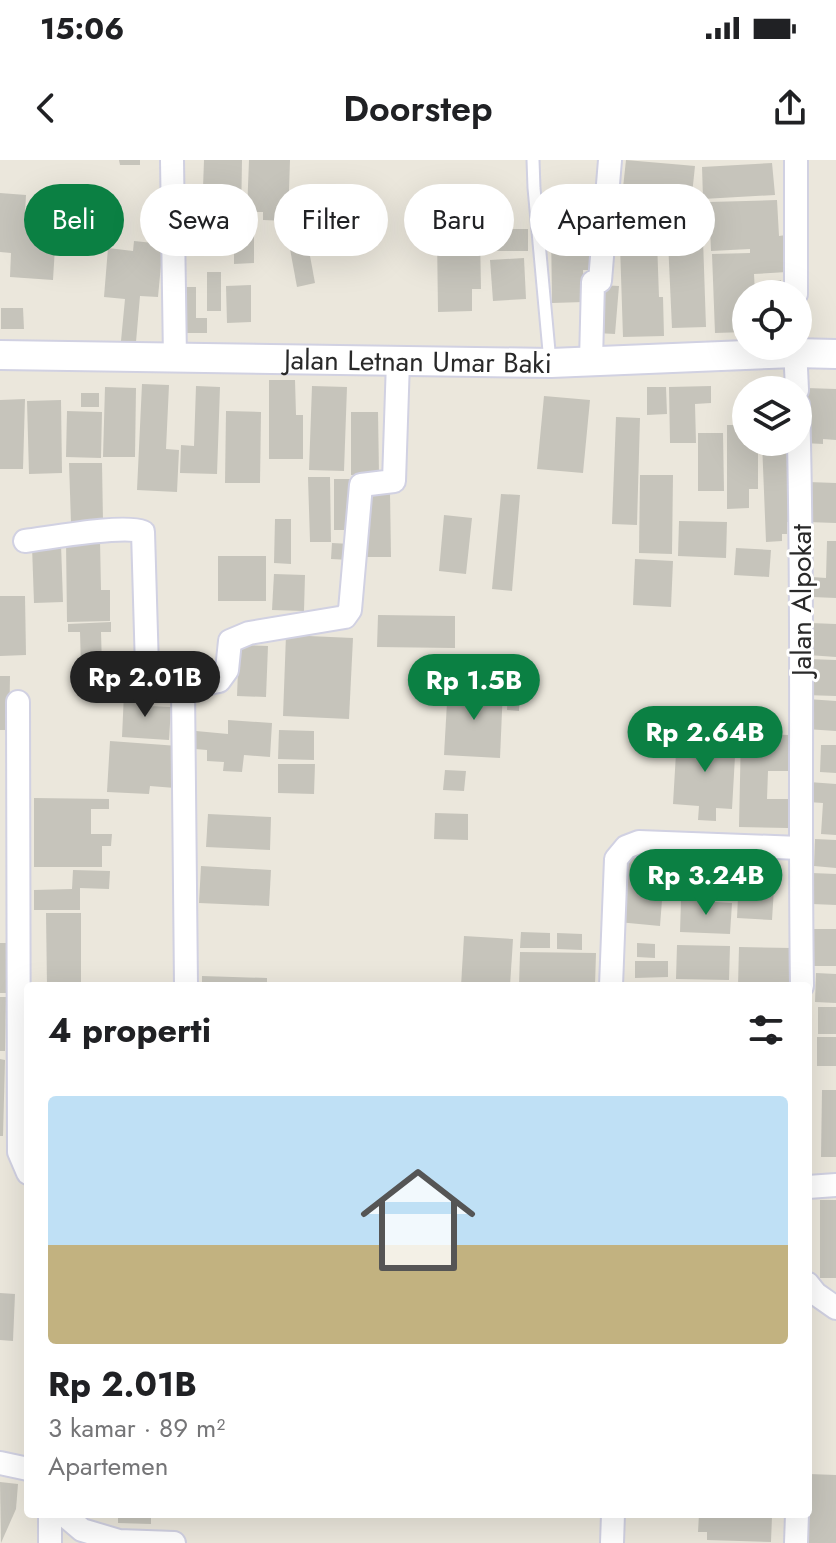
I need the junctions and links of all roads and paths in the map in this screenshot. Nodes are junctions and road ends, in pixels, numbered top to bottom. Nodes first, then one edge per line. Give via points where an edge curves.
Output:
1 (172, 160) edge
2 (533, 160) edge
3 (610, 160) edge
4 (796, 160) edge
5 (796, 280) edge
6 (812, 352) edge
7 (732, 353) edge
8 (836, 354) edge
9 (0, 355) edge
10 (175, 359) junction
11 (398, 361) junction
12 (591, 361) junction
13 (551, 363) junction
14 (800, 456) edge
15 (25, 541) dead end
16 (183, 688) junction
17 (18, 702) dead end
18 (800, 848) junction
19 (186, 982) edge
20 (611, 982) edge
21 (802, 982) edge
22 (24, 1164) edge
23 (836, 1185) edge
24 (812, 1187) edge
25 (812, 1289) edge
26 (836, 1308) edge
27 (0, 1463) edge
28 (24, 1468) edge
29 (50, 1518) edge
30 (68, 1518) edge
31 (613, 1518) edge
32 (797, 1518) edge
33 (50, 1543) edge
34 (174, 1543) edge
35 (612, 1543) edge
36 (796, 1543) edge

1 - 10 street
2 - 13 lane
3 - 12 street via 600,281 593,282
4 - 5 street
6 - 8 street, Jalan Letnan Umar Baki
7 - 12 street, Jalan Letnan Umar Baki
9 - 10 street, Jalan Letnan Umar Baki
10 - 11 street, Jalan Letnan Umar Baki
11 - 13 street, Jalan Letnan Umar Baki
11 - 16 street via 394,481 361,485 350,610 345,617 230,641 227,670 219,681
12 - 13 street, Jalan Letnan Umar Baki
14 - 18 street, Jalan Alpokat
15 - 16 street via 143,532 147,668 157,683
16 - 19 street
17 - 22 street via 19,1152
18 - 20 street via 639,842 626,847 616,859
18 - 21 street, Jalan Alpokat
23 - 24 street
25 - 26 street
27 - 28 street
29 - 33 street
30 - 34 street via 82,1530 119,1541
31 - 35 street
32 - 36 street

